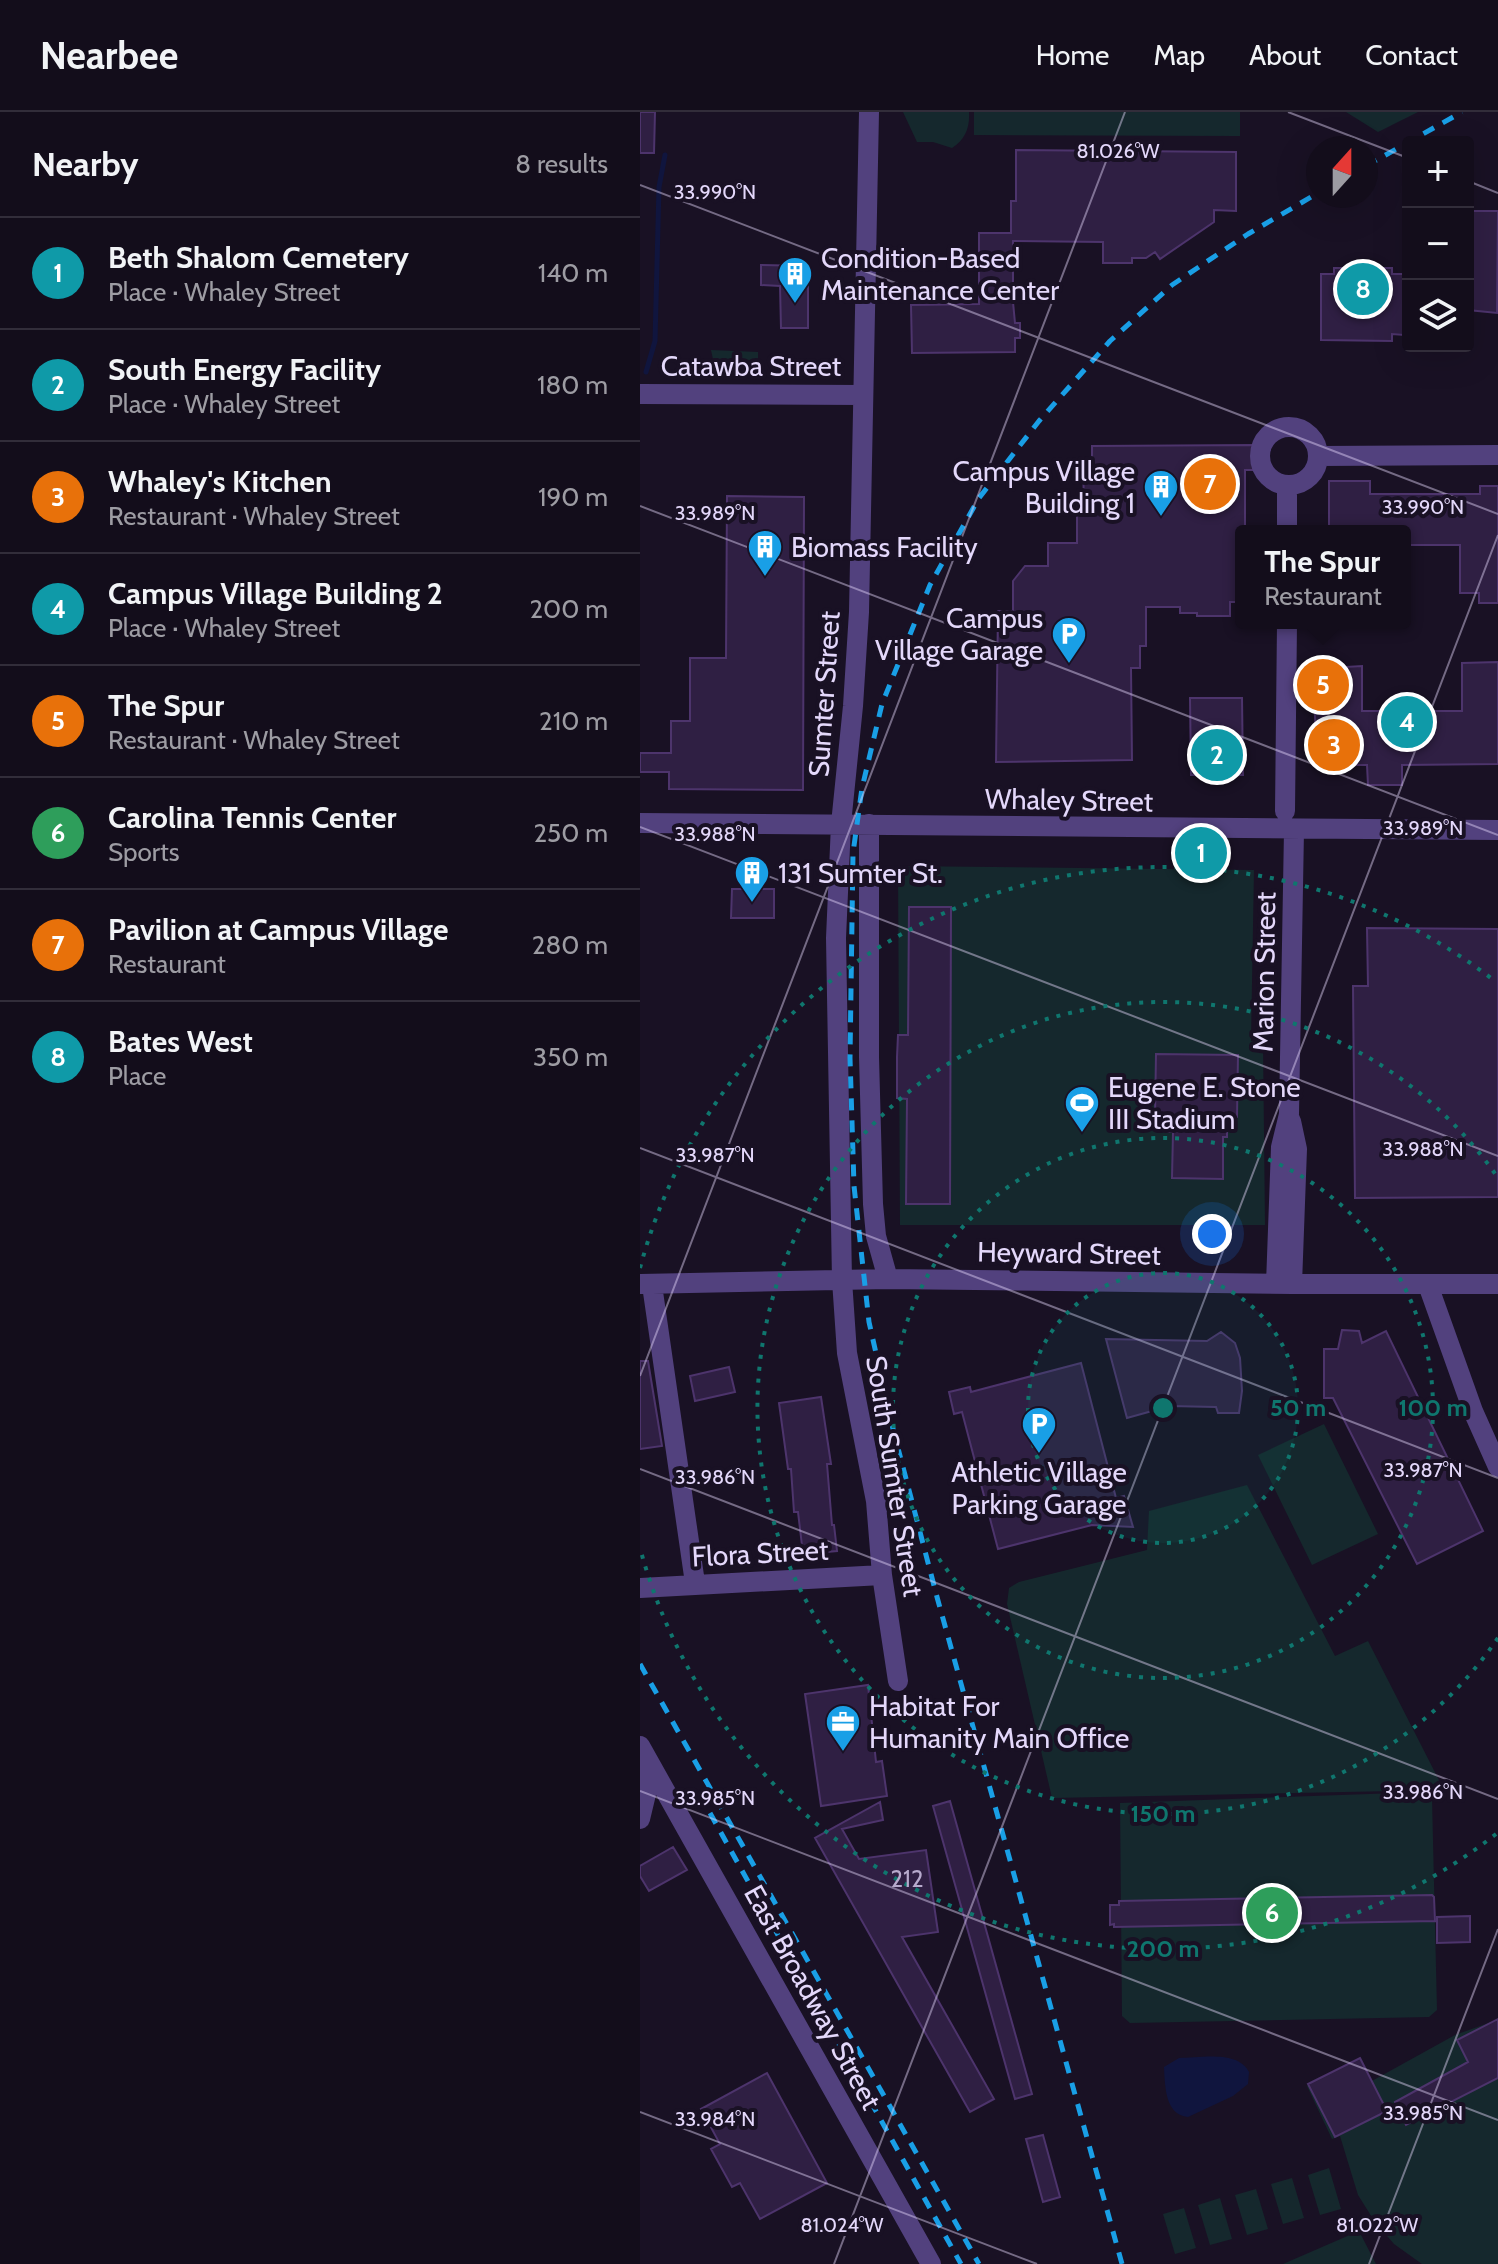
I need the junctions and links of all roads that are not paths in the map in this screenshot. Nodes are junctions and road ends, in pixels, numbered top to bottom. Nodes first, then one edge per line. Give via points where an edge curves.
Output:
1 (869, 112) edge
2 (640, 394) edge
3 (862, 395) junction
4 (1498, 455) edge
5 (1319, 456) junction
6 (1287, 485) junction
7 (1287, 525) edge
8 (1287, 629) edge
9 (1285, 811) dead end
10 (640, 823) edge
11 (841, 824) junction
12 (869, 824) junction
13 (1294, 830) junction
14 (1498, 830) edge
15 (888, 1279) junction
16 (842, 1280) junction
17 (646, 1284) edge
18 (1284, 1284) junction
19 (1498, 1284) edge
20 (1428, 1285) junction
21 (1498, 1467) edge
22 (882, 1575) junction
23 (695, 1583) junction
24 (640, 1588) edge
25 (898, 1681) dead end
26 (643, 1752) edge
27 (640, 1819) edge
28 (931, 2264) edge

1 - 3 street, Sumter Street
2 - 3 street, Catawba Street
3 - 11 street, Sumter Street via 859,612
4 - 5 street
5 - 6 street via 1309,477
5 - 6 street via 1305,431 1286,426 1268,434 1260,452 1263,471
6 - 7 street
8 - 9 street
10 - 11 street, Whaley Street
11 - 12 street, Whaley Street
11 - 16 street, Sumter Street via 836,938
12 - 13 street, Whaley Street
12 - 15 street via 873,1204
13 - 14 street, Whaley Street
13 - 18 street, Marion Street via 1289,1114 1281,1147
15 - 16 street, Heyward Street
15 - 18 street, Heyward Street
16 - 17 street, Heyward Street
16 - 22 street, South Sumter Street via 847,1353 876,1501
17 - 23 street
18 - 20 street, Heyward Street
19 - 20 street, Heyward Street
20 - 21 street
22 - 23 street, Flora Street
22 - 25 street, South Sumter Street
23 - 24 street, Flora Street
26 - 27 street, East Broadway Street via 646,1794
26 - 28 street, East Broadway Street

